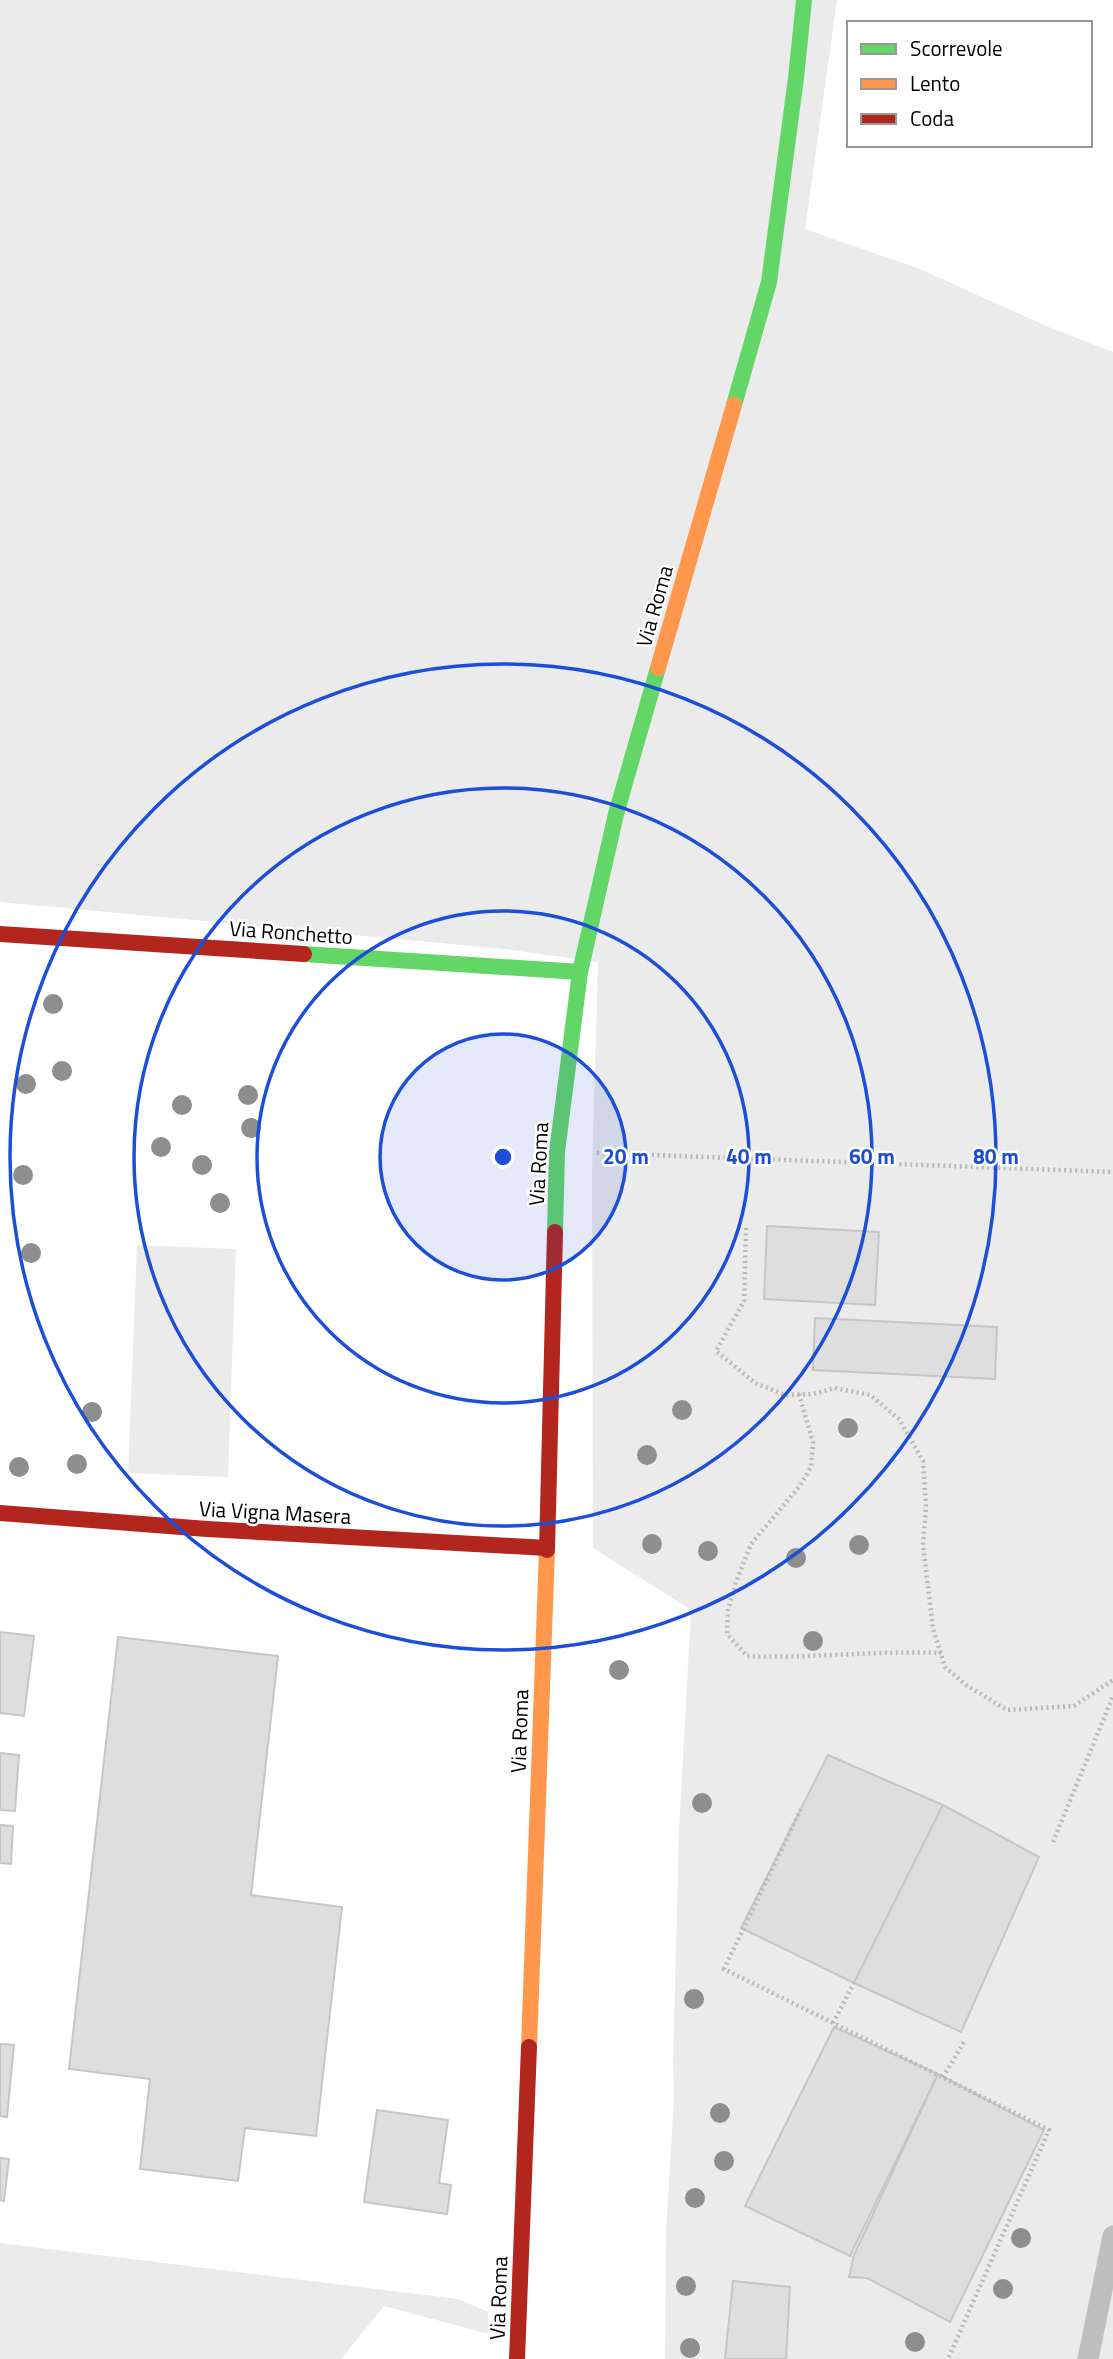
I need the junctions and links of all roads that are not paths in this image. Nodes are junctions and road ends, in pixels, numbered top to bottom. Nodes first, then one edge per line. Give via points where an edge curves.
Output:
1 (804, 0) edge
2 (0, 934) edge
3 (580, 972) junction
4 (0, 1513) edge
5 (547, 1548) junction
6 (1113, 2236) edge
7 (517, 2359) edge
8 (1088, 2359) edge

1 - 3 street, Via Roma via 769,282 616,814
2 - 3 street, Via Ronchetto
3 - 5 street, Via Roma via 557,1152
4 - 5 street, Via Vigna Masera
5 - 7 street, Via Roma
6 - 8 lane

